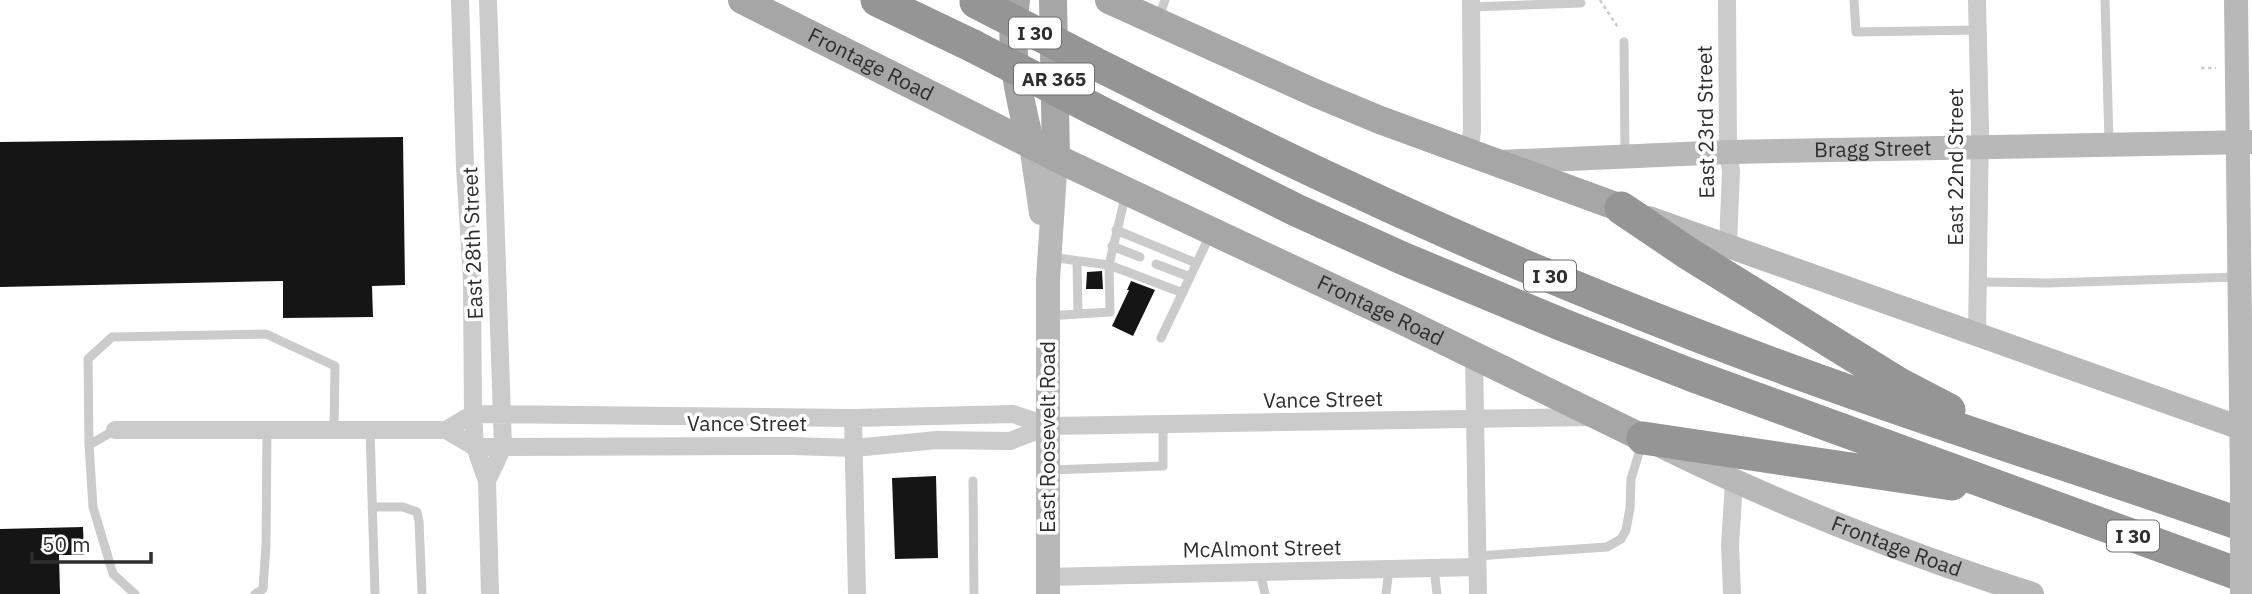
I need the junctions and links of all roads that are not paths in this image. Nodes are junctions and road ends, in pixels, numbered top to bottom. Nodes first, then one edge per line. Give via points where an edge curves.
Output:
1 (460, 0) edge
2 (488, 0) edge
3 (742, 0) edge
4 (877, 0) edge
5 (1016, 0) edge
6 (1053, 0) edge
7 (1109, 0) edge
8 (1727, 0) edge
9 (1854, 0) edge
10 (1977, 0) edge
11 (2105, 0) edge
12 (2236, 0) edge
13 (973, 1) edge
14 (1471, 3) edge
15 (1581, 4) dead end
16 (1161, 11) edge
17 (1978, 30) junction
18 (1623, 38) road end
19 (2244, 142) edge
20 (1031, 145) junction
21 (2109, 145) junction
22 (1980, 148) junction
23 (1728, 152) junction
24 (1625, 156) junction
25 (1482, 157) junction
26 (1056, 158) junction
27 (1127, 192) junction
28 (1621, 208) junction
29 (1116, 230) junction
30 (1212, 231) junction
31 (1728, 244) junction
32 (1112, 246) junction
33 (1140, 257) dead end
34 (1077, 261) junction
35 (1196, 263) junction
36 (1156, 264) dead end
37 (1109, 265) junction
38 (1049, 269) junction
39 (1190, 277) junction
40 (2239, 277) junction
41 (1979, 282) junction
42 (1183, 293) junction
43 (1078, 314) junction
44 (1048, 316) junction
45 (1977, 334) junction
46 (1161, 338) dead end
47 (1474, 355) junction
48 (473, 414) junction
49 (502, 414) junction
50 (1598, 417) junction
51 (853, 418) junction
52 (2247, 419) edge
53 (1475, 421) junction
54 (1163, 425) junction
55 (1049, 426) junction
56 (115, 430) joint
57 (267, 430) junction
58 (334, 430) junction
59 (370, 430) junction
60 (446, 430) junction
61 (1643, 438) junction
62 (89, 445) junction
63 (475, 447) junction
64 (503, 447) junction
65 (854, 448) junction
66 (2021, 452) junction
67 (1048, 470) junction
68 (487, 481) junction
69 (973, 481) dead end
70 (1734, 482) junction
71 (2014, 491) junction
72 (372, 507) junction
73 (2252, 528) edge
74 (1477, 562) junction
75 (1434, 568) junction
76 (1389, 569) junction
77 (1260, 572) junction
78 (2252, 579) edge
79 (1047, 585) edge
80 (1985, 587) edge
81 (135, 594) edge
82 (255, 594) edge
83 (375, 594) edge
84 (422, 594) edge
85 (490, 594) edge
86 (858, 594) edge
87 (974, 594) edge
88 (1265, 594) edge
89 (1386, 594) edge
90 (1437, 594) edge
91 (1478, 594) edge
92 (1731, 594) edge
93 (2032, 594) edge
94 (2242, 594) edge

1 - 48 street, East 28th Street
2 - 49 street, East 28th Street
3 - 20 main road, Frontage Road
4 - 71 highway, I 30, bridge via 1296,210 1402,258 1691,375
5 - 20 main road, East Roosevelt Road / AR 365 via 1013,59
6 - 26 main road, East Roosevelt Road / AR 365
7 - 16 main road
8 - 23 street, East 23rd Street
9 - 17 lane via 1856,32
10 - 17 street, East 22nd Street
11 - 21 lane
12 - 19 main road
13 - 66 highway, I 30, bridge via 1334,181 1506,258 1780,367
14 - 15 lane
14 - 25 street via 1472,131
16 - 25 main road via 1315,93
17 - 22 street, East 22nd Street
18 - 24 lane
19 - 21 main road, Bragg Street
19 - 40 main road
20 - 26 main road, Frontage Road
20 - 38 main road, East Roosevelt Road / AR 365
21 - 22 main road, Bragg Street
22 - 23 main road, Bragg Street
22 - 41 street, East 22nd Street
23 - 24 main road, Bragg Street
23 - 31 street, East 23rd Street
24 - 25 main road, Bragg Street
25 - 28 main road
26 - 27 main road, Frontage Road
26 - 38 main road, East Roosevelt Road / AR 365
27 - 29 lane
27 - 30 main road, Frontage Road
28 - 31 main road
28 - 66 highway via 1901,384
29 - 32 lane
29 - 35 lane
30 - 35 lane
30 - 47 main road, Frontage Road
31 - 45 main road
32 - 33 lane
32 - 37 lane
34 - 37 lane
34 - 38 lane
34 - 43 lane
35 - 39 lane
36 - 39 lane
37 - 42 lane
37 - 43 lane via 1110,312
38 - 44 main road, East Roosevelt Road / AR 365
39 - 42 lane
40 - 41 lane
40 - 52 main road
41 - 45 street, East 22nd Street
42 - 46 lane
43 - 44 lane
44 - 55 main road, East Roosevelt Road / AR 365
45 - 52 main road
47 - 50 main road, Frontage Road
47 - 53 street
48 - 49 street, Vance Street
48 - 60 street
48 - 63 street, East 28th Street
49 - 51 street, Vance Street
49 - 64 street, East 28th Street
50 - 53 street, Vance Street
50 - 61 main road, Frontage Road
51 - 55 street, Vance Street via 1013,414
51 - 65 street
52 - 94 main road, bridge
53 - 54 street, Vance Street
53 - 74 street
54 - 55 street, Vance Street
54 - 67 lane via 1163,466
55 - 65 street, Vance Street via 1010,441 937,440
55 - 67 main road, East Roosevelt Road / AR 365
56 - 57 street
56 - 62 lane
57 - 58 street
57 - 82 lane via 265,567 263,589
58 - 59 street
58 - 62 lane via 335,366 266,334 112,337 88,359
59 - 60 street
59 - 72 lane
60 - 63 street
61 - 70 main road, Frontage Road
61 - 71 highway
61 - 74 lane via 1621,539 1607,547
62 - 81 lane via 93,507 113,574
63 - 64 street, Vance Street
63 - 68 street, East 28th Street
64 - 65 street, Vance Street
64 - 68 street, East 28th Street
65 - 86 street
66 - 73 highway, I 30
67 - 79 main road, East Roosevelt Road / AR 365
68 - 85 street, East 28th Street
69 - 87 lane
70 - 80 main road, Frontage Road
70 - 92 street
71 - 78 highway, I 30
72 - 83 lane
72 - 84 lane via 417,512
74 - 75 street, McAlmont Street
74 - 91 street
75 - 76 street, McAlmont Street
75 - 90 lane
76 - 77 street, McAlmont Street
76 - 89 lane
77 - 79 street, McAlmont Street
77 - 88 lane
80 - 93 main road, Frontage Road

